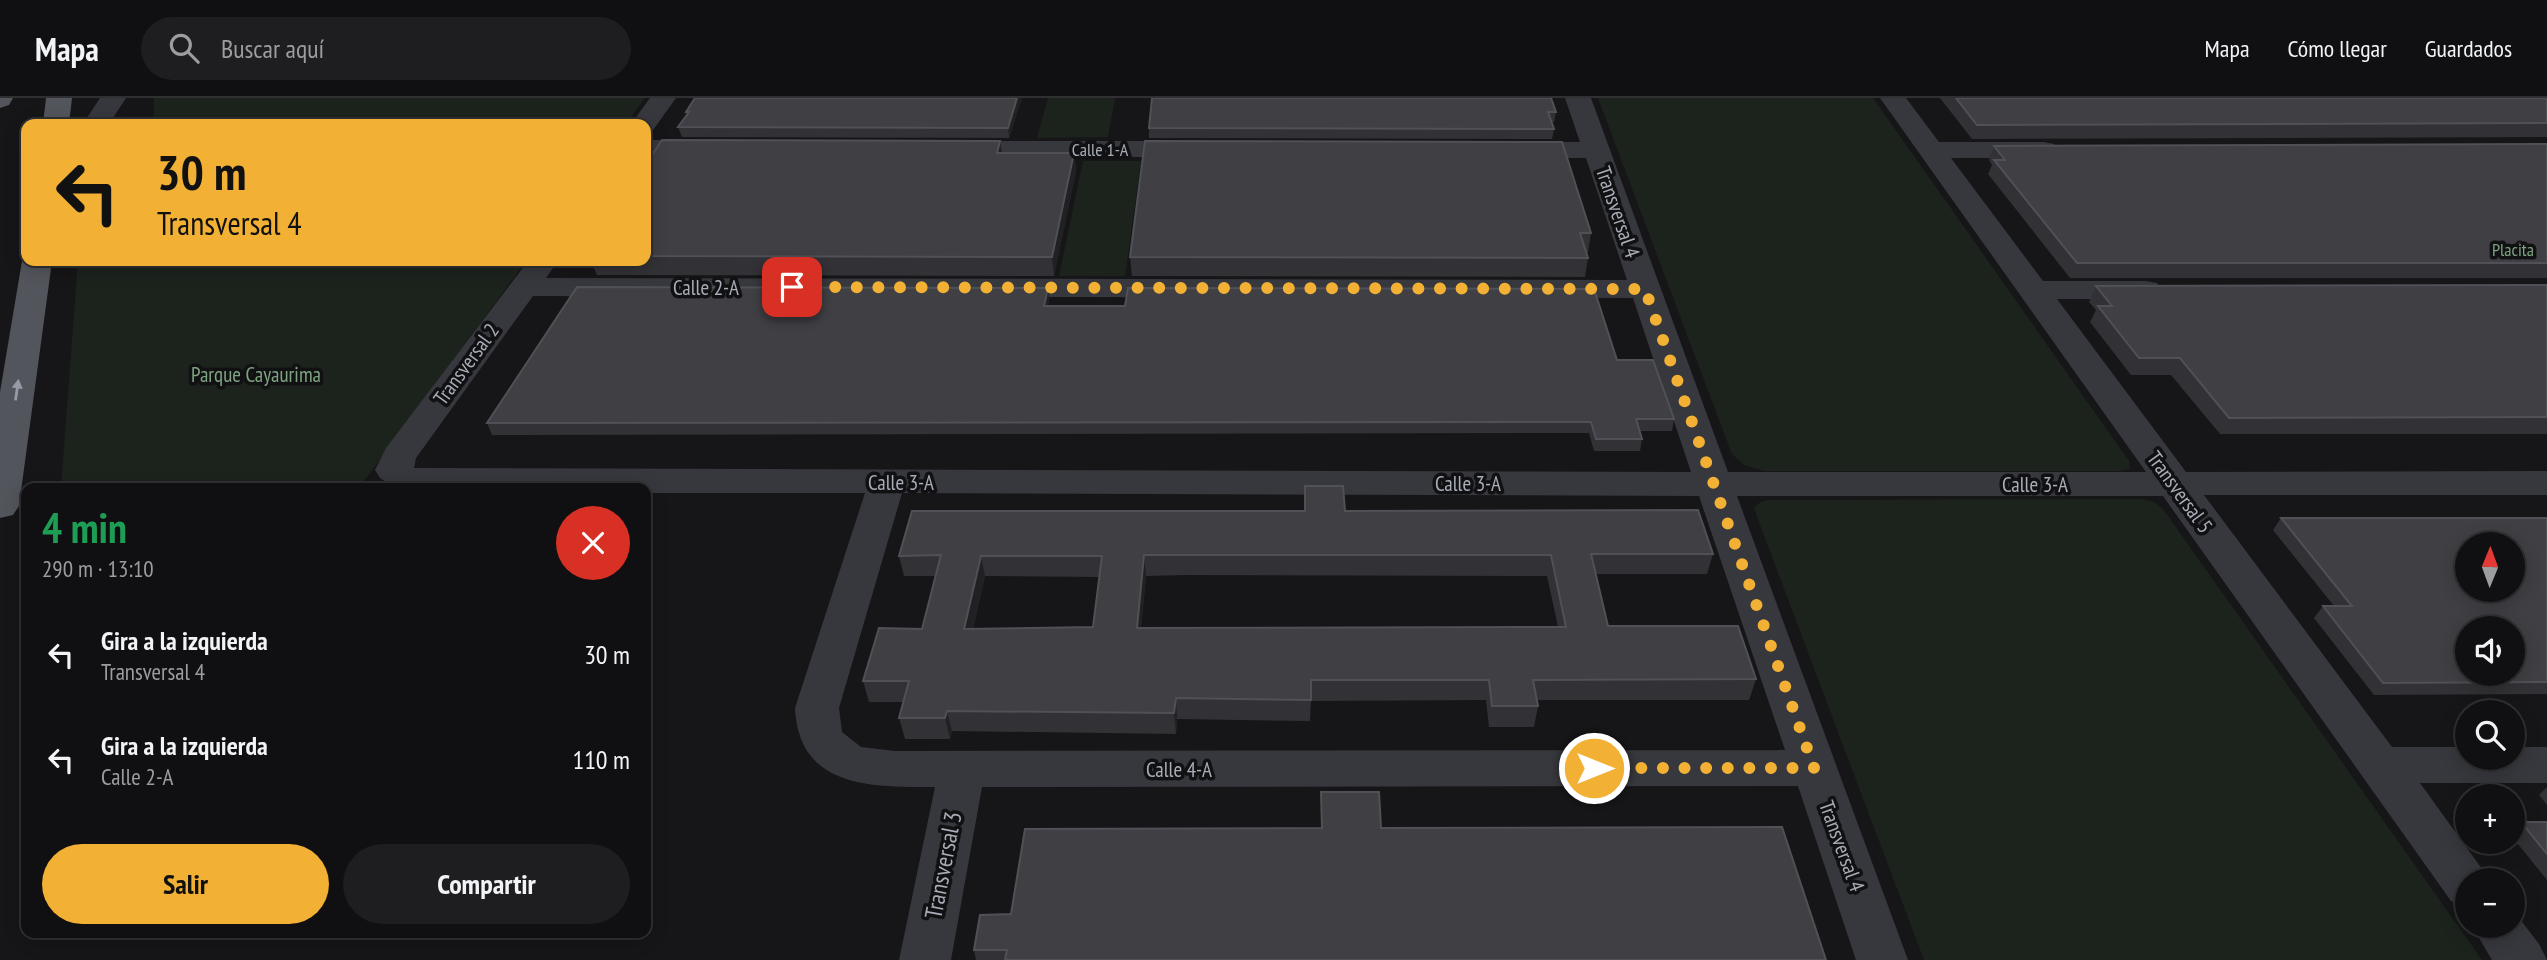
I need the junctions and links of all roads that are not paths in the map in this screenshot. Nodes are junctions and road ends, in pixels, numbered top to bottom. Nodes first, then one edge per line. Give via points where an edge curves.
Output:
1 (59, 98) edge
2 (113, 98) edge
3 (663, 98) edge
4 (1578, 98) edge
5 (1892, 98) edge
6 (57, 119) edge
7 (99, 119) edge
8 (648, 119) edge
9 (651, 148) edge
10 (741, 149) edge
11 (919, 149) edge
12 (1223, 149) edge
13 (2070, 149) edge
14 (1485, 150) edge
15 (1596, 150) junction
16 (1930, 150) junction
17 (36, 266) edge
18 (533, 274) edge
19 (1645, 289) junction
20 (2033, 290) junction
21 (2172, 290) edge
22 (393, 470) joint
23 (887, 482) junction
24 (2547, 483) edge
25 (1714, 484) junction
26 (2174, 484) junction
27 (0, 506) edge
28 (2379, 765) junction
29 (2547, 765) edge
30 (1814, 768) junction
31 (962, 769) junction
32 (2455, 868) edge
33 (2506, 938) edge
34 (925, 960) edge
35 (1882, 960) edge
36 (2522, 960) edge

1 - 6 main road
2 - 7 street
3 - 8 street
4 - 15 street, Transversal 4
5 - 16 street, Transversal 5
9 - 10 street
11 - 12 street, Calle 1-A
13 - 16 street
14 - 15 street
15 - 19 street, Transversal 4
16 - 20 street, Transversal 5
27 -> 17 main road
18 - 19 street, Calle 2-A
18 - 22 street, Transversal 2
19 - 25 street, Transversal 4
20 - 21 street
20 - 26 street, Transversal 5
22 - 23 street, Calle 3-A via 399,477 417,480
23 - 25 street, Calle 3-A
23 - 31 street, Calle 4-A via 822,687 818,728 823,741 852,763 873,768
24 - 26 street, Calle 3-A
25 - 26 street, Calle 3-A
25 - 30 street, Transversal 4
26 - 28 street, Transversal 5
28 - 29 street
28 - 32 street, Transversal 5
30 - 31 street, Calle 4-A
30 - 35 street, Transversal 4
31 - 34 street, Transversal 3
33 - 36 street

